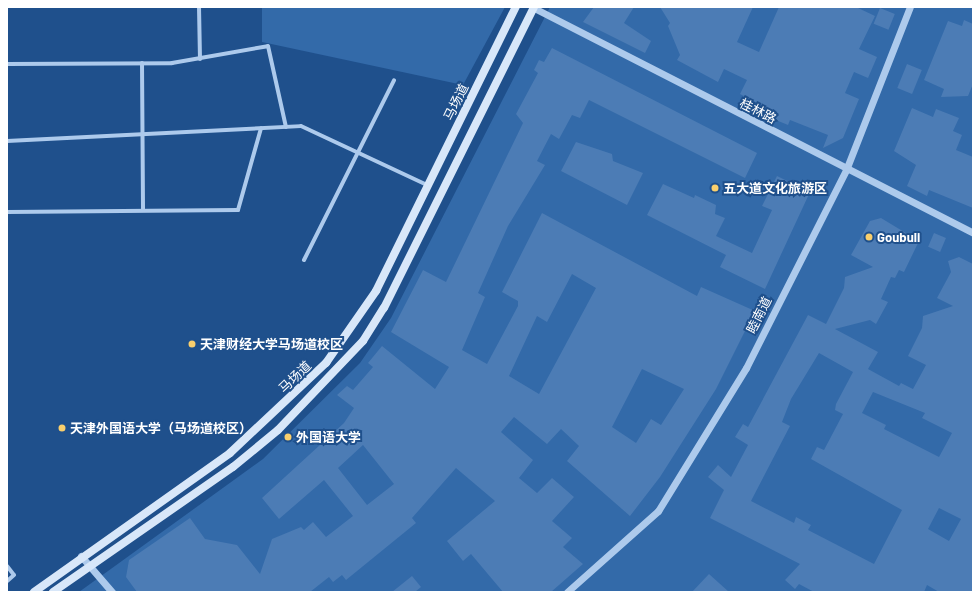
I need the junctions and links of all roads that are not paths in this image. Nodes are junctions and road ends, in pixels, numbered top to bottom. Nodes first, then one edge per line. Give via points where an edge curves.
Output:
1 (199, 7) edge
2 (516, 7) edge
3 (533, 7) edge
4 (910, 7) edge
5 (200, 58) junction
6 (142, 63) junction
7 (7, 64) edge
8 (394, 80) dead end
9 (286, 127) junction
10 (261, 128) junction
11 (143, 134) junction
12 (7, 141) edge
13 (358, 153) junction
14 (846, 170) junction
15 (429, 186) junction
16 (143, 210) junction
17 (7, 212) edge
18 (973, 233) edge
19 (304, 260) dead end
20 (81, 556) junction
21 (88, 564) junction
22 (7, 566) edge
23 (7, 581) edge
24 (34, 592) edge
25 (53, 592) edge
26 (112, 592) edge
27 (567, 592) edge

1 - 5 street
2 - 15 main road, 马场道
3 - 14 street, 桂林路
3 - 21 main road, 马场道 via 384,308 363,341 278,430 233,467
4 - 14 street, 睦南道
5 - 6 street
5 - 9 street via 268,46
6 - 7 street
6 - 11 street
8 - 13 street
9 - 10 street
9 - 13 street via 301,126
10 - 11 street
10 - 16 street via 238,210
11 - 12 street
11 - 16 street
13 - 15 street
13 - 19 street
14 - 18 street, 桂林路
14 - 27 street, 睦南道 via 746,368 658,511
15 - 20 main road, 马场道 via 376,291 326,363 230,453
16 - 17 street
20 - 21 street
20 - 24 main road, 马场道
21 - 25 main road, 马场道
21 - 26 street
22 - 23 street via 14,575

